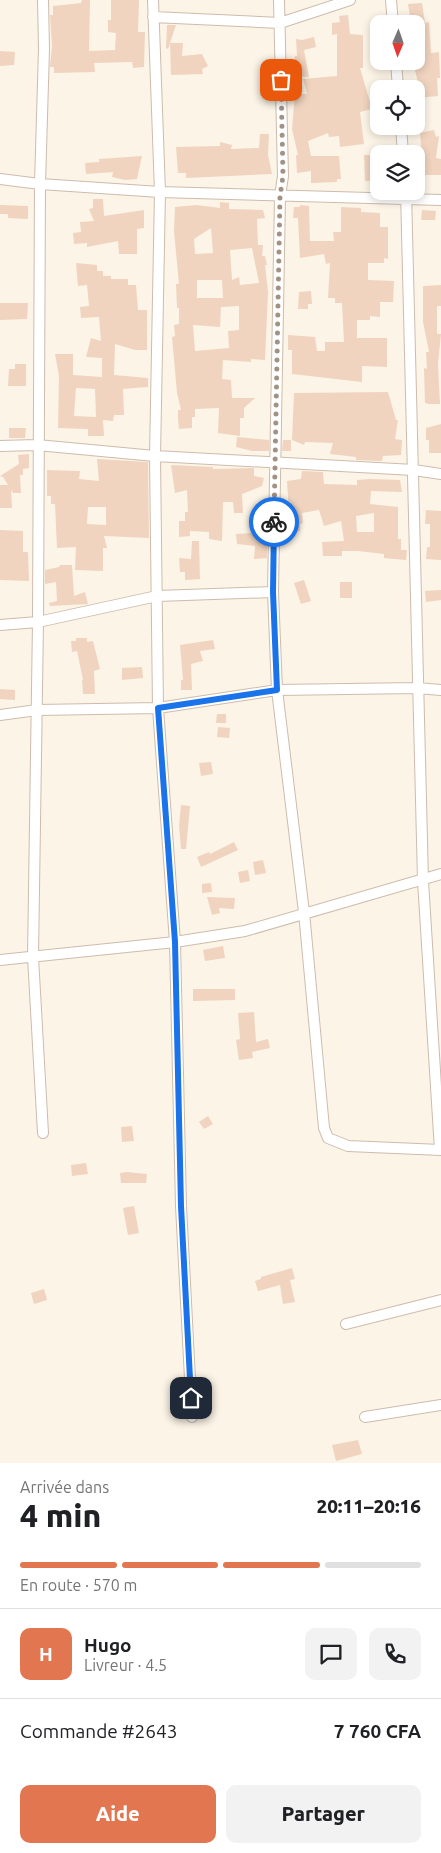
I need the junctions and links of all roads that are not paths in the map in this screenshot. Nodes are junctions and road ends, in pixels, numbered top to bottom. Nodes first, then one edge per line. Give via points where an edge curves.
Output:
1 (43, 0) edge
2 (153, 0) edge
3 (279, 0) edge
4 (350, 0) edge
5 (391, 0) edge
6 (392, 15) edge
7 (153, 17) junction
8 (280, 22) junction
9 (0, 179) edge
10 (40, 184) junction
11 (160, 192) junction
12 (280, 196) junction
13 (370, 196) edge
14 (425, 198) edge
15 (407, 200) edge
16 (441, 200) edge
17 (37, 445) junction
18 (0, 446) edge
19 (155, 456) junction
20 (274, 462) junction
21 (414, 470) junction
22 (441, 474) edge
23 (273, 592) junction
24 (157, 596) junction
25 (38, 622) junction
26 (0, 625) edge
27 (417, 688) junction
28 (277, 690) junction
29 (441, 690) edge
30 (158, 708) junction
31 (37, 710) junction
32 (0, 715) edge
33 (441, 874) edge
34 (423, 881) junction
35 (304, 912) junction
36 (175, 942) junction
37 (33, 957) junction
38 (0, 960) edge
39 (43, 1133) dead end
40 (440, 1150) edge
41 (441, 1300) edge
42 (346, 1324) dead end
43 (441, 1405) edge
44 (192, 1417) dead end
45 (365, 1417) dead end

1 - 10 street
2 - 7 street
3 - 8 street
4 - 8 street
5 - 6 street
7 - 8 street
7 - 11 street
8 - 12 street via 283,176
9 - 10 street
10 - 11 street
10 - 17 street
11 - 12 street
11 - 19 street
12 - 13 street
12 - 20 street
14 - 16 street
15 - 21 street
17 - 18 street
17 - 19 street
17 - 25 street
19 - 20 street
19 - 24 street
20 - 21 street
20 - 23 street
21 - 22 street
21 - 27 street
23 - 24 street
23 - 28 street
24 - 25 street
24 - 30 street
25 - 26 street
25 - 31 street
27 - 28 street
27 - 29 street
27 - 34 street
28 - 30 street
28 - 35 street
30 - 31 street
30 - 36 street
31 - 32 street
31 - 37 street
33 - 34 street
34 - 35 street
34 - 40 street
35 - 36 street via 245,931
35 - 40 street via 324,1128 328,1138 348,1146
36 - 37 street
36 - 44 street via 181,1206
37 - 38 street
37 - 39 street
41 - 42 street
43 - 45 street

